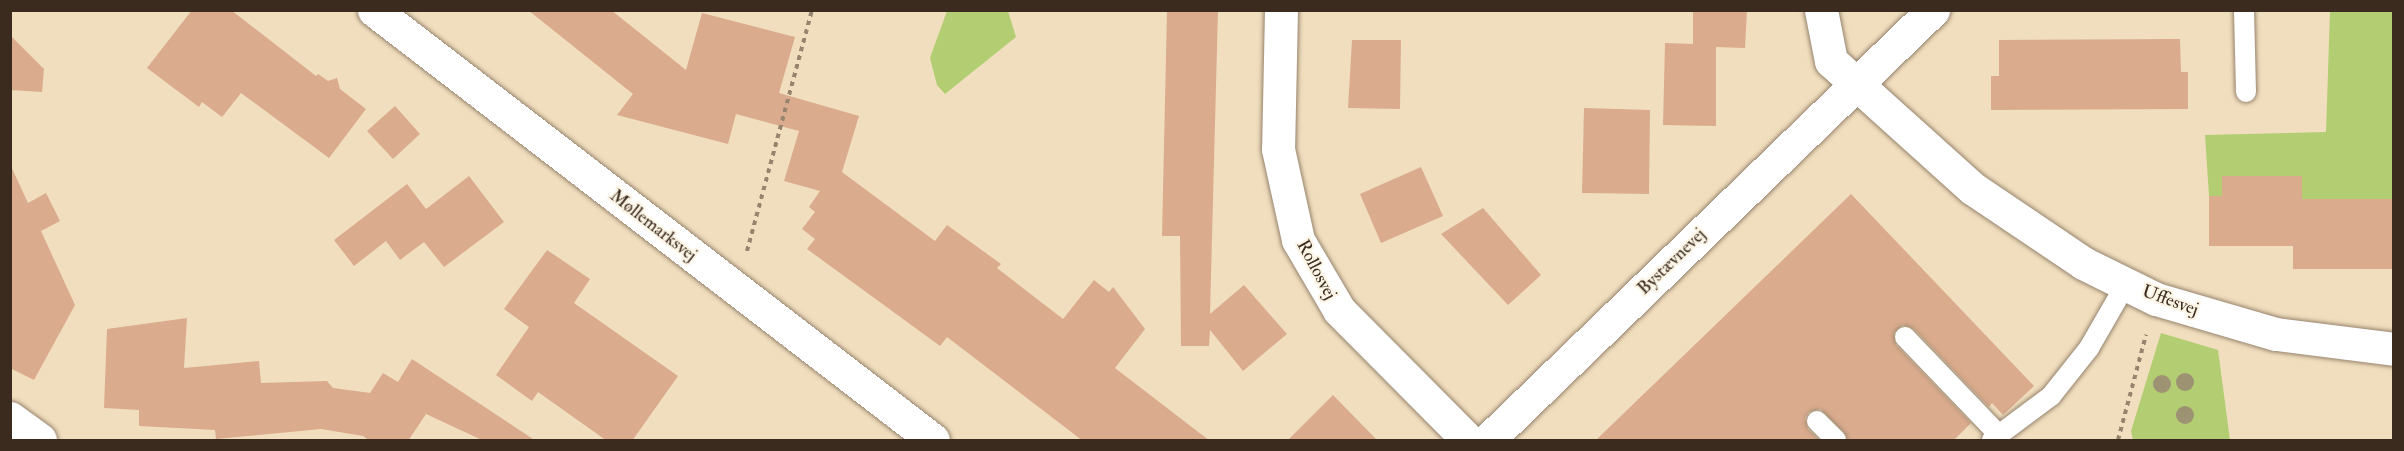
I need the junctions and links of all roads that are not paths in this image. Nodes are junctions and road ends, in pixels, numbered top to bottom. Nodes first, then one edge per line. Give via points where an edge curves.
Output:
1 (374, 10) edge
2 (1281, 10) edge
3 (1821, 10) edge
4 (1933, 10) edge
5 (2244, 10) edge
6 (1856, 84) junction
7 (2246, 92) dead end
8 (2126, 284) junction
9 (1905, 336) dead end
10 (2394, 349) edge
11 (1817, 421) dead end
12 (1995, 438) edge
13 (933, 441) edge
14 (1468, 441) edge
15 (1488, 441) edge
16 (1836, 441) edge

1 - 13 street, Møllemarksvej
2 - 14 street, Rollosvej via 1278,148 1298,240 1339,310
3 - 6 street via 1831,61
4 - 6 street, Bystævnevej
5 - 7 lane
6 - 8 street, Uffesvej via 1972,188 2084,262
6 - 15 street, Bystævnevej
8 - 10 street, Uffesvej via 2156,299 2276,334
8 - 12 lane via 2089,348 2051,396
9 - 12 lane
11 - 16 lane

